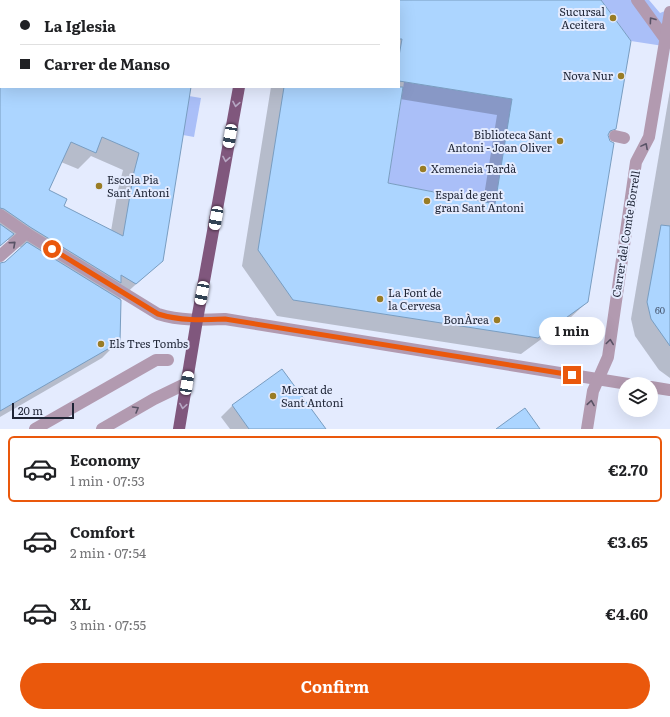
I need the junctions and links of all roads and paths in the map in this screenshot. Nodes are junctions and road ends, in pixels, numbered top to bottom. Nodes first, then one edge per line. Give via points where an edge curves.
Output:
1 (637, 0) edge
2 (670, 12) edge
3 (666, 40) junction
4 (239, 88) edge
5 (0, 215) edge
6 (26, 233) junction
7 (0, 256) edge
8 (197, 320) junction
9 (168, 360) dead end
10 (599, 379) junction
11 (618, 382) edge
12 (187, 383) junction
13 (658, 388) edge
14 (670, 390) edge
15 (35, 429) edge
16 (102, 429) edge
17 (180, 429) edge
18 (586, 429) edge

3 -> 1 street
2 - 3 street, Carrer del Comte Borrell
10 -> 3 street, Carrer del Comte Borrell via 608,357 636,162 649,137
4 -> 8 main road
5 - 6 street
7 -> 6 street
6 - 8 street via 158,314 170,318
8 - 10 street via 225,319
8 - 12 main road
9 - 15 street via 156,360
10 - 11 street
18 -> 10 street, Carrer del Comte Borrell via 593,391
16 -> 12 street via 154,398
12 -> 17 main road
13 - 14 street

